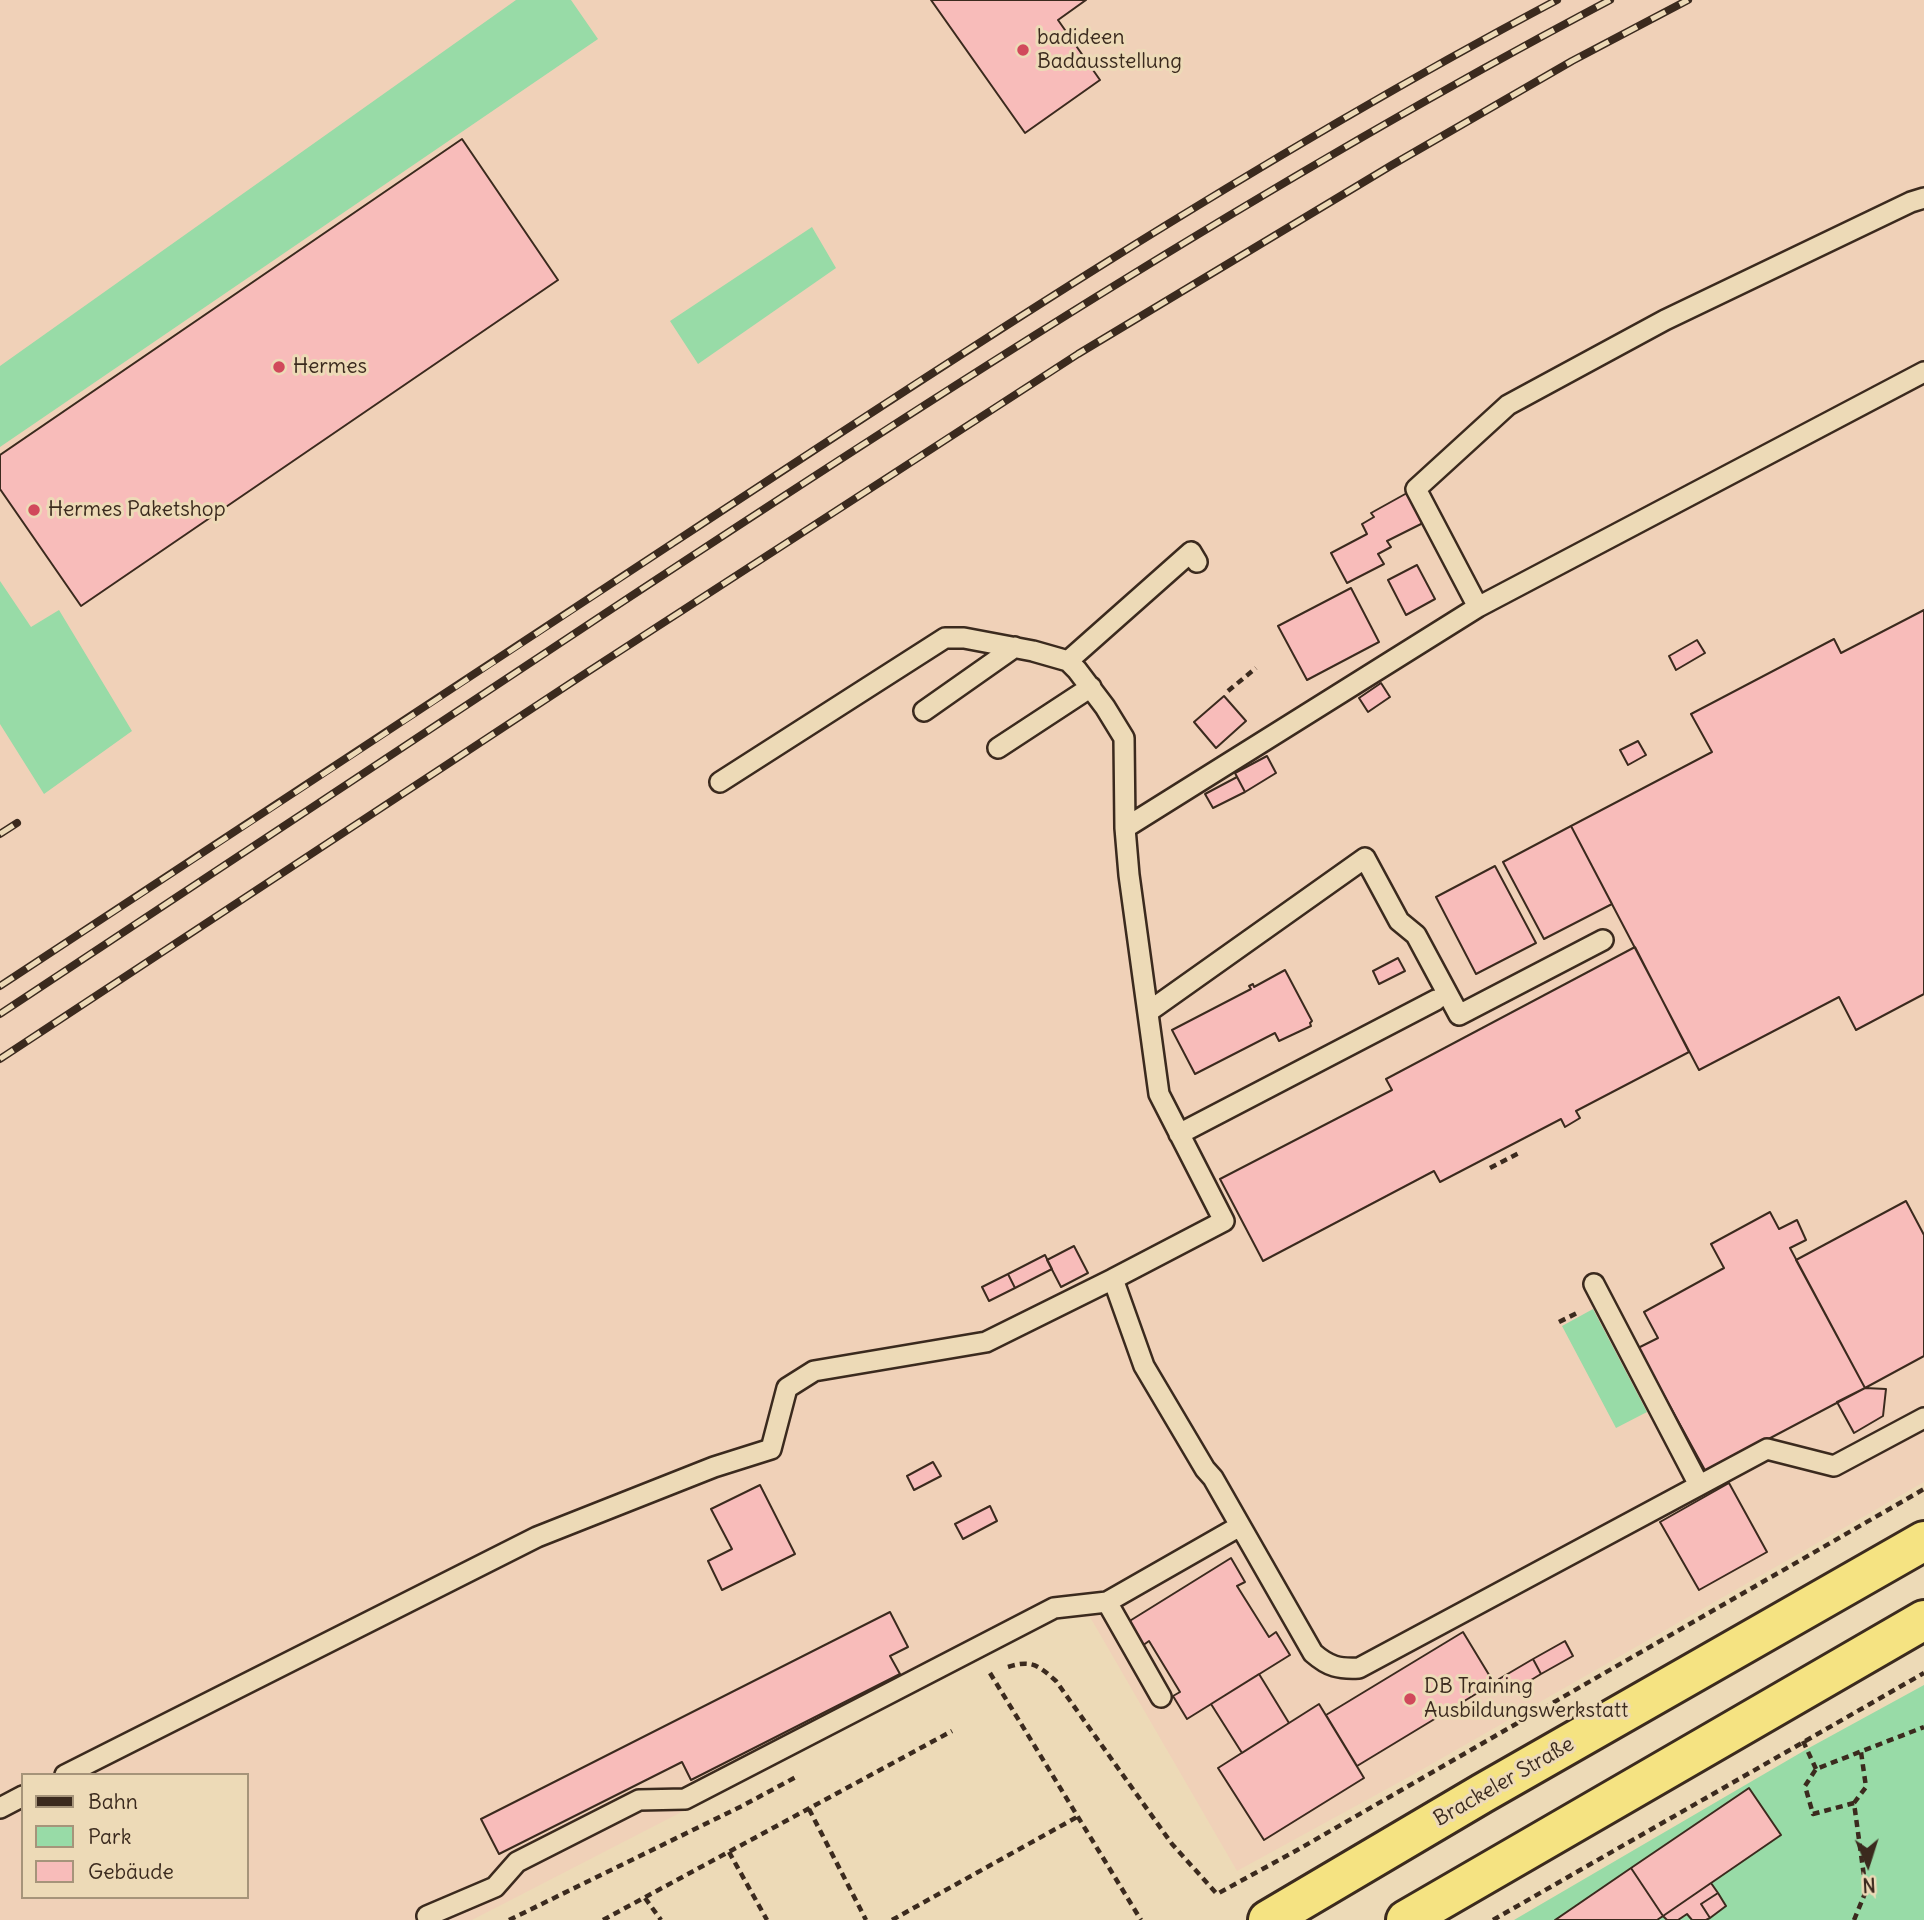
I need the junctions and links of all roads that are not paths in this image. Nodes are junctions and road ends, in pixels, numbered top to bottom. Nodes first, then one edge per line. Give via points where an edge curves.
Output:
1 (1924, 198) edge
2 (1924, 372) edge
3 (1197, 562) dead end
4 (1478, 607) junction
5 (1015, 647) junction
6 (1068, 661) junction
7 (1091, 687) junction
8 (924, 711) dead end
9 (998, 748) dead end
10 (720, 782) dead end
11 (1125, 828) junction
12 (1603, 940) dead end
13 (1436, 1000) dead end
14 (1148, 1012) junction
15 (1180, 1135) junction
16 (1113, 1279) junction
17 (1594, 1284) dead end
18 (1924, 1418) edge
19 (1699, 1485) junction
20 (1240, 1526) junction
21 (1924, 1541) edge
22 (1107, 1602) junction
23 (1924, 1620) edge
24 (1161, 1697) dead end
25 (69, 1773) edge
26 (21, 1797) edge
27 (0, 1808) edge
28 (427, 1916) dead end
29 (1268, 1920) edge
30 (1406, 1920) edge

1 - 4 lane via 1665,320 1508,405 1416,489
2 - 4 lane
3 - 6 lane via 1191,552
4 - 11 lane
5 - 6 lane
5 - 8 lane
5 - 10 lane via 945,638
6 - 7 lane
7 - 9 lane
7 - 11 lane via 1124,738
11 - 14 lane
12 - 14 lane via 1459,1015 1416,935 1399,922 1366,858
13 - 15 lane
14 - 15 lane via 1159,1094
15 - 16 lane via 1224,1221
16 - 20 lane via 1144,1366
16 - 25 lane via 986,1342 814,1371 787,1388 771,1449 537,1537
17 - 19 lane
18 - 19 lane via 1834,1466 1767,1449
19 - 20 lane via 1359,1668 1340,1669 1314,1653
20 - 22 lane
21 - 29 highway, Brackeler Straße
22 - 24 lane
22 - 28 lane via 1054,1608 685,1799 639,1800 517,1862 495,1887
23 - 30 highway
26 - 27 lane

